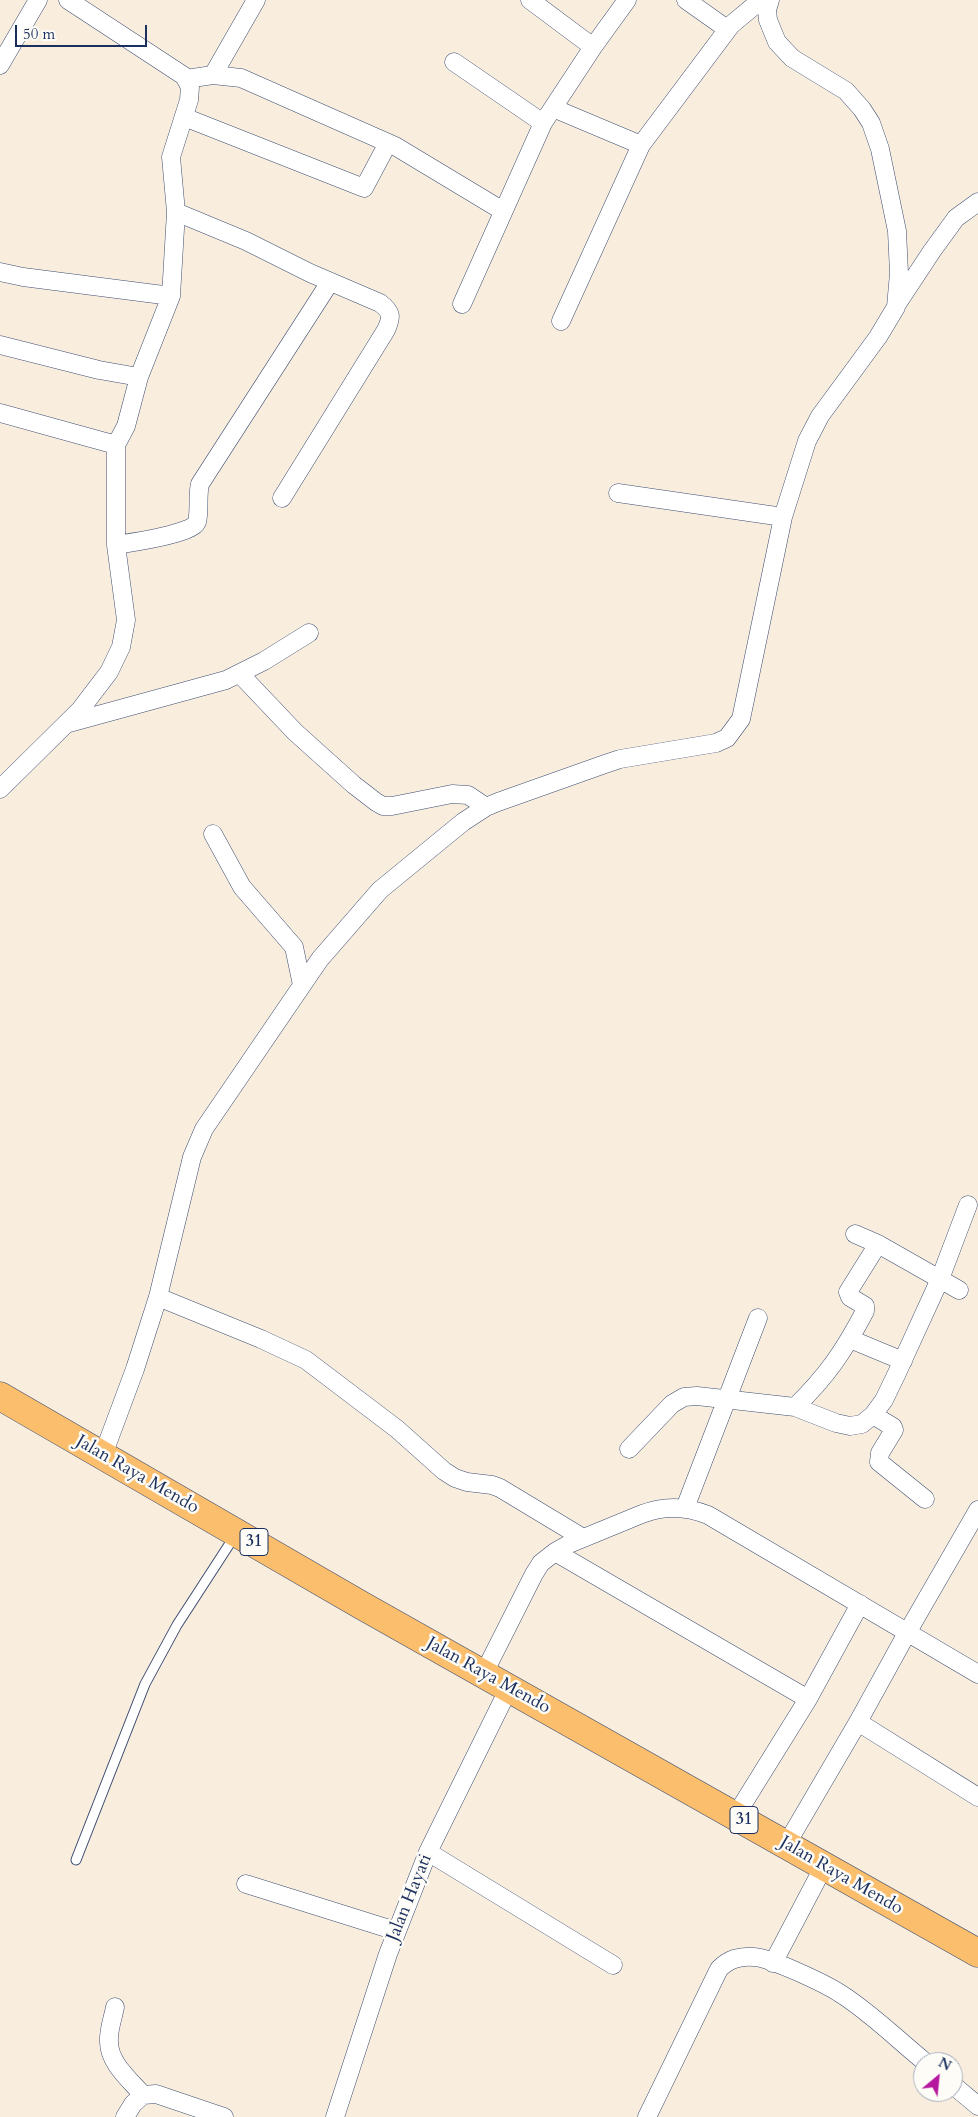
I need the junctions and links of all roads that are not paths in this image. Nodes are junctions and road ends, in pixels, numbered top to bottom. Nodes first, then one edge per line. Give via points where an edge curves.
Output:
1 (38, 0) edge
2 (68, 0) edge
3 (256, 0) edge
4 (530, 0) edge
5 (627, 0) edge
6 (686, 0) edge
7 (761, 0) edge
8 (770, 0) edge
9 (727, 29) junction
10 (593, 47) junction
11 (454, 62) dead end
12 (0, 65) edge
13 (213, 75) junction
14 (186, 79) junction
15 (553, 108) junction
16 (184, 117) junction
17 (543, 123) junction
18 (388, 143) junction
19 (641, 145) junction
20 (978, 202) edge
21 (504, 211) junction
22 (176, 212) junction
23 (0, 272) edge
24 (330, 282) junction
25 (171, 296) junction
26 (462, 304) dead end
27 (896, 307) junction
28 (561, 321) dead end
29 (0, 346) edge
30 (139, 377) junction
31 (0, 413) edge
32 (116, 445) junction
33 (618, 493) dead end
34 (282, 498) dead end
35 (782, 517) junction
36 (116, 545) junction
37 (309, 633) dead end
38 (240, 674) junction
39 (69, 723) junction
40 (0, 789) edge
41 (486, 807) junction
42 (213, 834) dead end
43 (302, 985) junction
44 (968, 1205) dead end
45 (855, 1234) dead end
46 (878, 1244) junction
47 (940, 1279) junction
48 (959, 1290) dead end
49 (158, 1297) junction
50 (758, 1318) dead end
51 (850, 1339) junction
52 (903, 1361) junction
53 (0, 1396) edge
54 (727, 1400) junction
55 (795, 1408) junction
56 (873, 1415) junction
57 (628, 1449) dead end
58 (104, 1455) junction
59 (925, 1499) dead end
60 (685, 1508) junction
61 (978, 1510) edge
62 (237, 1532) junction
63 (972, 1536) edge
64 (583, 1538) junction
65 (555, 1552) junction
66 (860, 1604) junction
67 (907, 1633) junction
68 (484, 1674) junction
69 (978, 1674) edge
70 (509, 1688) junction
71 (808, 1699) junction
72 (858, 1722) junction
73 (978, 1797) edge
74 (736, 1815) junction
75 (786, 1845) junction
76 (428, 1852) junction
77 (76, 1860) dead end
78 (824, 1866) junction
79 (246, 1884) dead end
80 (396, 1931) junction
81 (978, 1953) edge
82 (773, 1962) junction
83 (613, 1965) dead end
84 (115, 2006) dead end
85 (913, 2052) edge
86 (963, 2093) edge
87 (143, 2095) junction
88 (978, 2106) edge
89 (189, 2111) edge
90 (125, 2117) edge
91 (224, 2117) edge
92 (335, 2117) edge
93 (648, 2117) edge

1 - 12 street
2 - 14 street
3 - 13 street
4 - 10 street
5 - 10 street
6 - 9 street
7 - 9 street
8 - 27 street via 768,20 777,42 792,58 846,91 871,123 880,149 896,231 899,273
9 - 19 street
10 - 15 street
11 - 17 street
13 - 14 street
13 - 18 street via 241,78
14 - 16 street via 190,87
15 - 17 street
15 - 19 street
16 - 18 street via 364,188
16 - 22 street via 171,157
17 - 21 street
18 - 21 street
19 - 28 street
20 - 27 street via 956,218
21 - 26 street
22 - 24 street via 246,241
22 - 25 street
23 - 25 street
24 - 34 street via 380,303 390,310 392,319
24 - 36 street via 200,484 195,526 183,532
25 - 30 street
27 - 35 street via 820,416
29 - 30 street
30 - 32 street via 126,426
31 - 32 street
32 - 36 street
33 - 35 street
35 - 41 street via 744,706 740,719 727,738 701,747 620,759
36 - 39 street via 125,612 121,647 109,672
37 - 38 street
38 - 39 street via 206,687
38 - 41 street via 296,732 354,785 383,806 452,794 468,795
39 - 40 street
41 - 43 street via 380,890 320,959
42 - 43 street via 242,887 294,947
43 - 49 street via 204,1128 192,1157
44 - 47 street
45 - 46 street
46 - 47 street
46 - 51 street via 848,1292 866,1308
47 - 48 street
47 - 52 street
49 - 58 street
49 - 64 street via 306,1360 397,1429 444,1471 467,1482 500,1488
50 - 54 street
51 - 52 street
51 - 55 street via 827,1374
52 - 56 street
53 - 58 highway, Jalan Raya Mendo / 31
54 - 55 street
54 - 57 street via 684,1397 672,1404
54 - 60 street
55 - 56 street via 850,1426 862,1424
56 - 59 street via 894,1430 880,1453 879,1462
58 - 62 highway, Jalan Raya Mendo / 31
60 - 64 street via 652,1510
60 - 66 street via 708,1515
61 - 63 street
62 - 68 highway, Jalan Raya Mendo / 31
62 - 77 lane via 177,1625 146,1684
63 - 67 street
64 - 65 street
65 - 68 street via 541,1563 534,1574
65 - 71 street
66 - 67 street
66 - 71 street
67 - 69 street
67 - 72 street
68 - 70 highway, Jalan Raya Mendo / 31
70 - 74 highway, Jalan Raya Mendo / 31
70 - 76 street, Jalan Hayati
71 - 74 street
72 - 73 street
72 - 75 street
74 - 75 highway, Jalan Raya Mendo / 31
75 - 78 highway, Jalan Raya Mendo / 31
76 - 80 street, Jalan Hayati
76 - 83 street
78 - 81 highway, Jalan Raya Mendo / 31
78 - 82 street
79 - 80 street
80 - 92 street, Jalan Hayati
82 - 85 street via 842,1995
82 - 93 street via 743,1957 728,1960 719,1969
84 - 87 street via 108,2041 110,2052 116,2064
86 - 88 street
87 - 89 street via 156,2094
87 - 90 street
89 - 91 street

